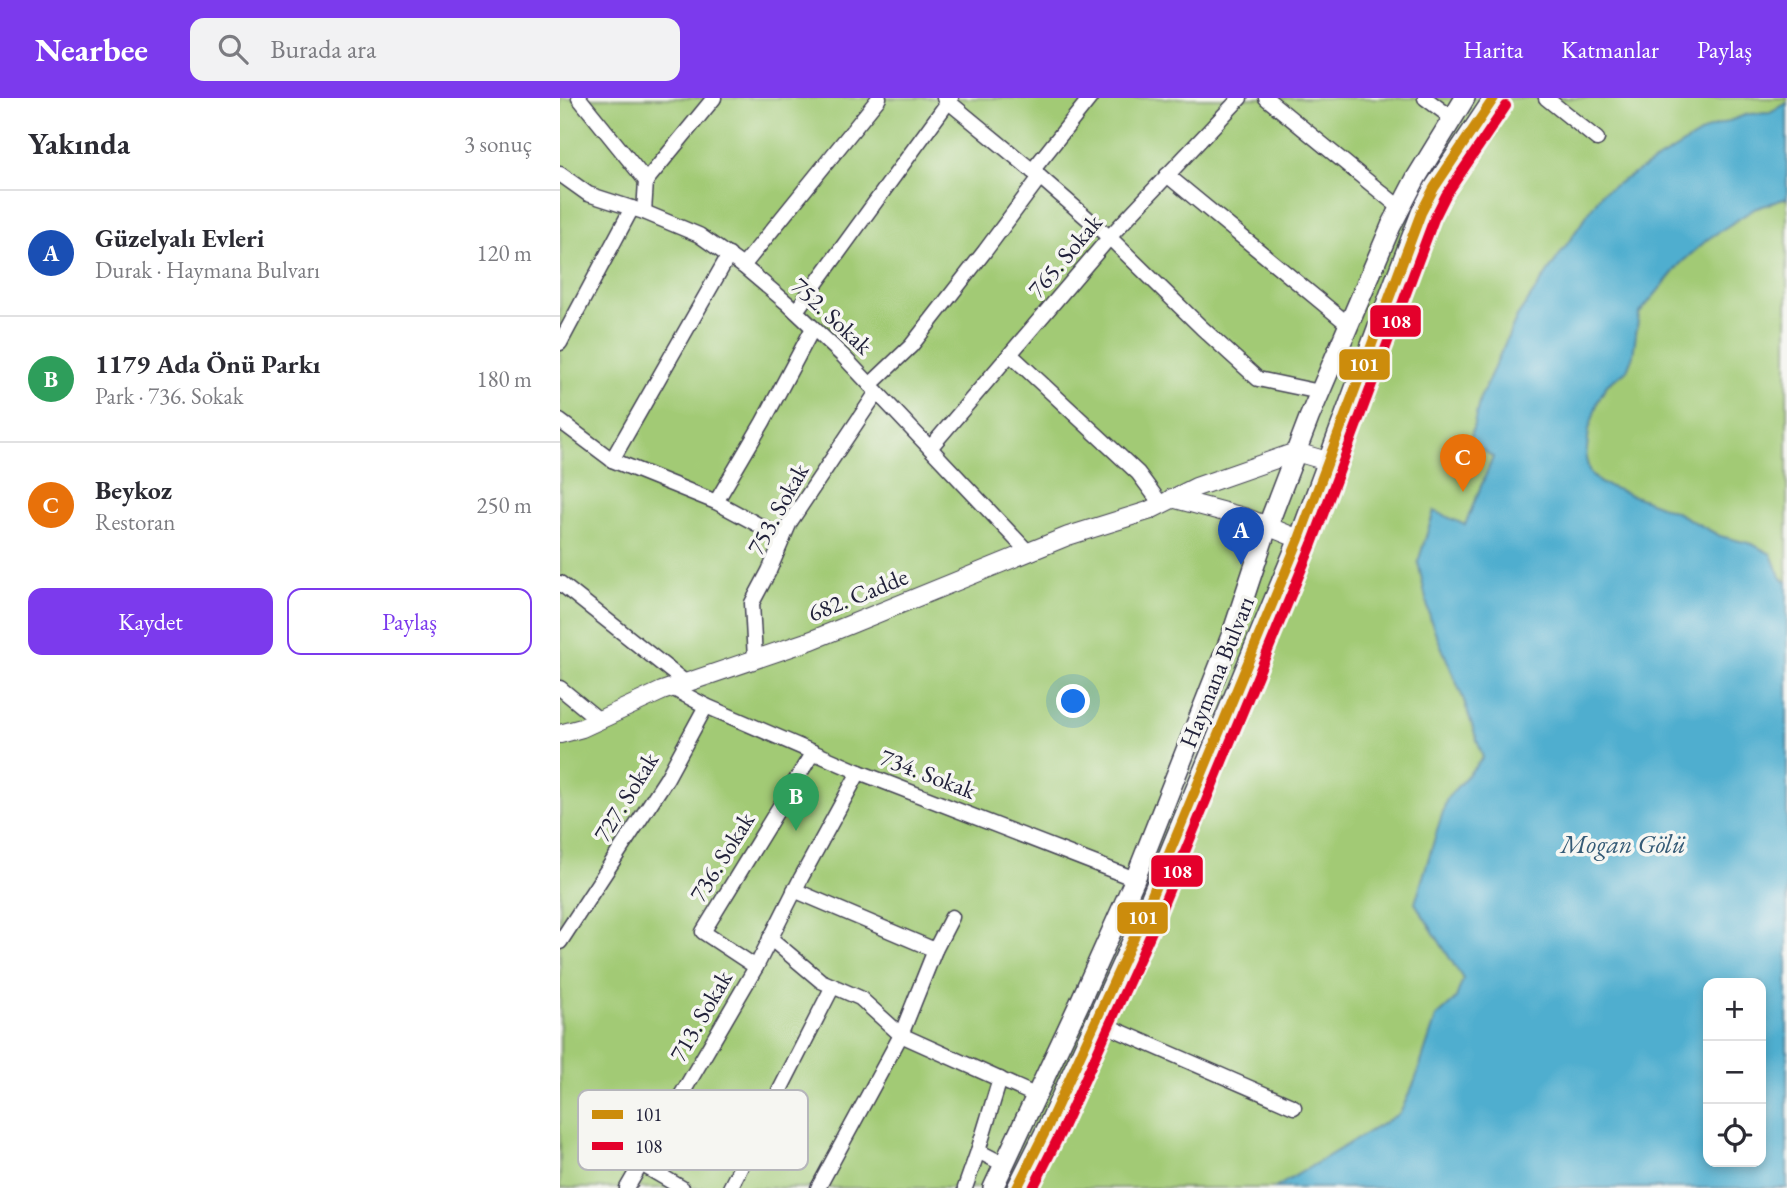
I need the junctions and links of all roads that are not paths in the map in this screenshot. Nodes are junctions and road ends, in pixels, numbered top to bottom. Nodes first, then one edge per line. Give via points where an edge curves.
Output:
1 (579, 98) edge
2 (714, 98) edge
3 (879, 98) edge
4 (1090, 98) edge
5 (1240, 98) edge
6 (1266, 98) edge
7 (1425, 98) edge
8 (1465, 98) edge
9 (1494, 98) edge
10 (1546, 98) edge
11 (948, 99) edge
12 (1452, 118) junction
13 (1597, 139) dead end
14 (560, 174) edge
15 (1036, 174) junction
16 (1167, 175) junction
17 (646, 181) junction
18 (1399, 207) junction
19 (638, 210) junction
20 (1110, 238) junction
21 (729, 256) junction
22 (743, 267) junction
23 (796, 311) junction
24 (1349, 325) junction
25 (814, 328) junction
26 (560, 343) edge
27 (1011, 355) junction
28 (874, 388) junction
29 (1320, 392) junction
30 (560, 421) edge
31 (930, 449) junction
32 (1296, 452) junction
33 (612, 460) junction
34 (1327, 461) junction
35 (1167, 501) junction
36 (716, 502) junction
37 (1268, 526) junction
38 (783, 538) junction
39 (1299, 539) junction
40 (1028, 552) junction
41 (560, 583) edge
42 (755, 659) junction
43 (679, 685) junction
44 (560, 688) edge
45 (706, 706) junction
46 (599, 720) junction
47 (560, 733) edge
48 (813, 752) junction
49 (859, 772) junction
50 (1135, 879) junction
51 (794, 890) junction
52 (952, 917) dead end
53 (770, 938) junction
54 (560, 942) edge
55 (935, 950) junction
56 (756, 967) junction
57 (833, 986) junction
58 (1096, 1021) junction
59 (901, 1035) junction
60 (1000, 1079) junction
61 (684, 1090) edge
62 (780, 1090) edge
63 (1037, 1096) junction
64 (1294, 1107) dead end
65 (978, 1151) junction
66 (1005, 1165) junction
67 (638, 1170) edge
68 (651, 1170) edge
69 (739, 1170) edge
70 (627, 1188) edge
71 (682, 1188) edge
72 (730, 1188) edge
73 (818, 1188) edge
74 (965, 1188) edge
75 (993, 1188) edge
76 (1017, 1188) edge

1 - 17 street
2 - 17 street
3 - 22 street
4 - 15 street, 753. Sokak
5 - 16 street, 765. Sokak
6 - 18 street
7 - 12 street
8 - 12 highway, Haymana Bulvarı
9 - 34 highway, Haymana Bulvarı via 1421,213
10 - 13 street
11 - 15 street
11 - 23 street
12 - 18 highway, Haymana Bulvarı
14 - 19 street, 752. Sokak via 588,194
15 - 20 street
15 - 28 street, 753. Sokak via 985,251
16 - 20 street, 765. Sokak
16 - 24 street
17 - 19 street
18 - 24 highway, Haymana Bulvarı
19 - 21 street, 752. Sokak via 699,235
19 - 26 street
20 - 27 street, 765. Sokak
20 - 29 street via 1258,379
21 - 22 street, 752. Sokak
21 - 33 street
22 - 23 street, 752. Sokak
23 - 25 street, 752. Sokak
24 - 29 highway, Haymana Bulvarı
25 - 28 street, 752. Sokak
25 - 36 street
27 - 31 street, 765. Sokak
27 - 35 street
28 - 31 street, 752. Sokak
28 - 38 street, 753. Sokak
29 - 32 highway, Haymana Bulvarı
30 - 33 street
31 - 40 street, 752. Sokak
32 - 34 main road
32 - 35 main road, 682. Cadde
32 - 37 highway, Haymana Bulvarı
33 - 36 street
34 - 39 highway, Haymana Bulvarı
35 - 37 main road via 1221,510
35 - 40 main road, 682. Cadde
36 - 38 street
37 - 39 main road
37 - 50 highway, Haymana Bulvarı via 1233,631
38 - 42 street, 753. Sokak via 752,603
39 - 58 highway, Haymana Bulvarı
40 - 42 main road, 682. Cadde
41 - 43 street
42 - 43 main road, 682. Cadde
43 - 45 street
43 - 46 main road, 682. Cadde
44 - 46 street
45 - 48 street, 734. Sokak
45 - 54 street, 727. Sokak via 667,778
46 - 47 main road, 682. Cadde
48 - 49 street, 734. Sokak
48 - 56 street, 736. Sokak via 703,932
49 - 50 street, 734. Sokak
49 - 51 street, 713. Sokak
50 - 63 highway, Haymana Bulvarı
51 - 53 street, 713. Sokak
51 - 55 street
52 - 55 street
53 - 56 street, 713. Sokak
53 - 57 street
55 - 59 street
56 - 61 street, 713. Sokak
57 - 59 street via 859,998
57 - 62 street
58 - 64 street
58 - 76 highway, Haymana Bulvarı
59 - 60 street
59 - 73 street
60 - 63 street
60 - 65 street
63 - 66 highway, Haymana Bulvarı
65 - 66 street
65 - 74 street
66 - 75 highway, Haymana Bulvarı
67 - 70 street, 713. Sokak
68 - 71 street
69 - 72 street

